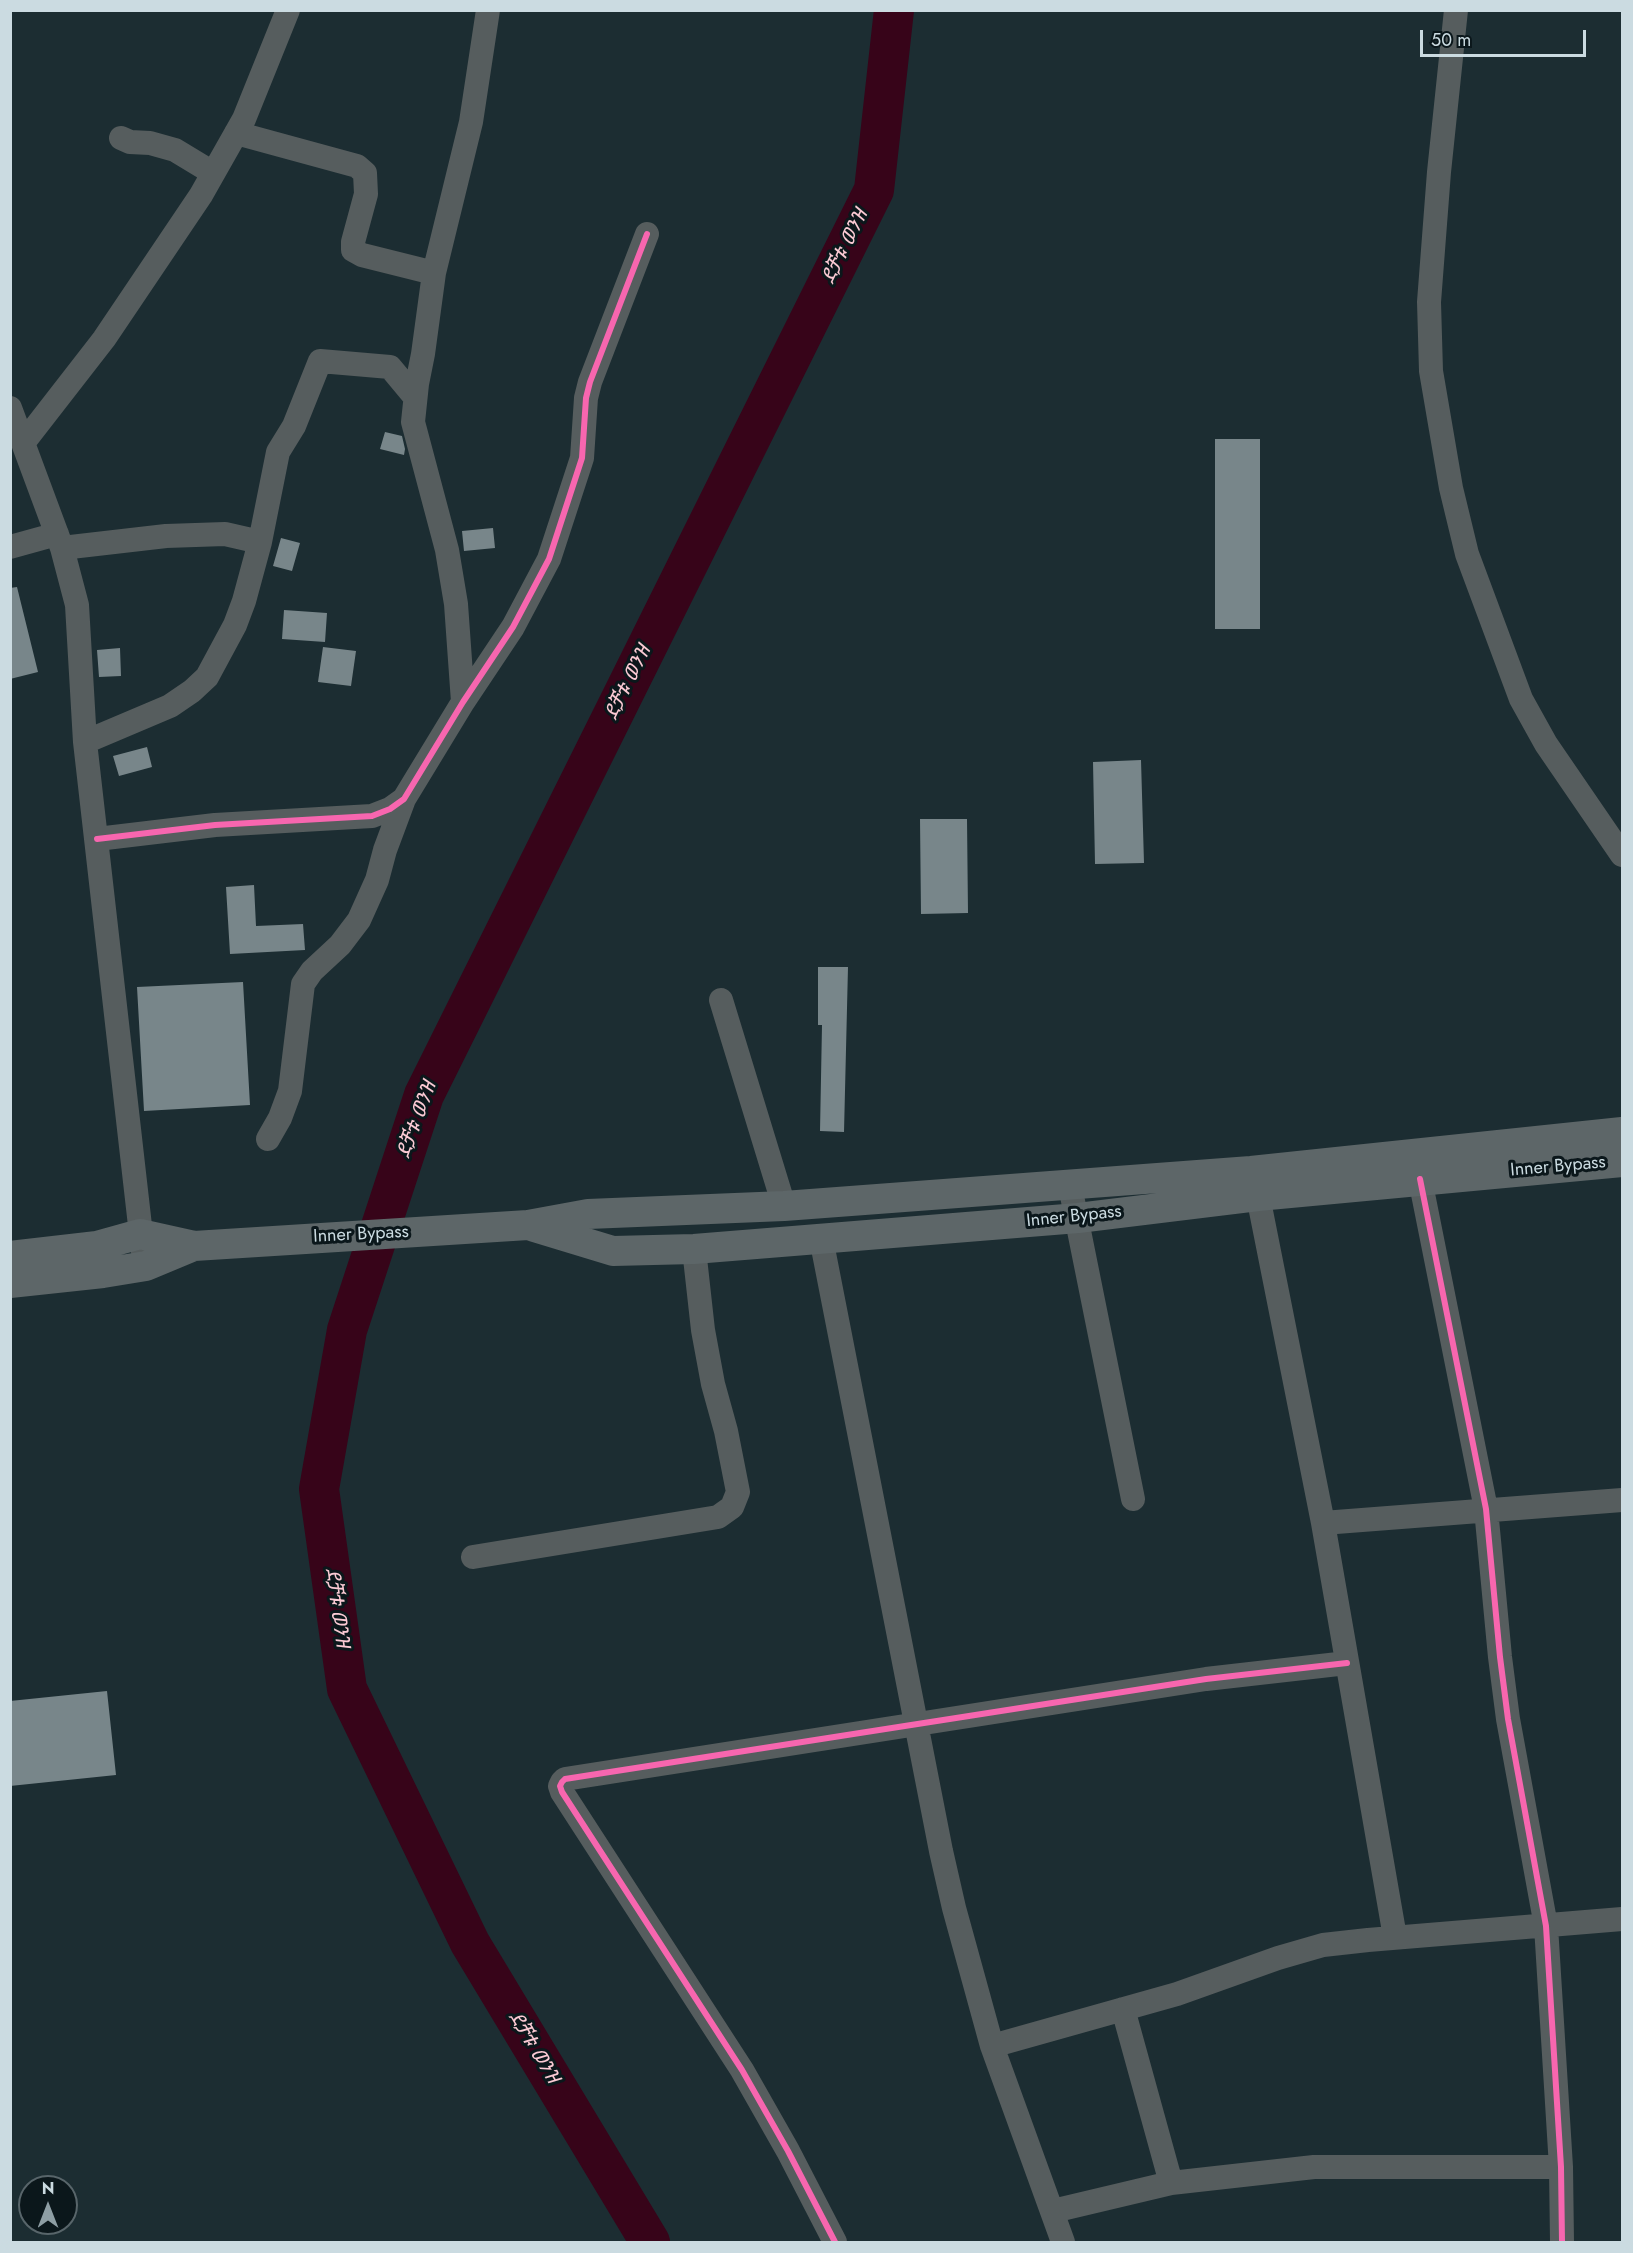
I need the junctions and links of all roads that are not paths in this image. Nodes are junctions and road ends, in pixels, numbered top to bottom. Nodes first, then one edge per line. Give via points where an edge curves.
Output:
1 (288, 10) edge
2 (488, 10) edge
3 (1456, 10) edge
4 (236, 133) junction
5 (121, 138) dead end
6 (213, 173) junction
7 (647, 234) dead end
8 (434, 273) junction
9 (415, 397) junction
10 (10, 408) edge
11 (24, 442) junction
12 (59, 541) junction
13 (260, 542) junction
14 (10, 547) edge
15 (463, 702) junction
16 (85, 742) junction
17 (404, 799) junction
18 (358, 817) junction
19 (97, 839) junction
20 (385, 850) junction
21 (1623, 855) edge
22 (721, 1000) dead end
23 (1623, 1132) edge
24 (268, 1139) dead end
25 (1623, 1162) edge
26 (1420, 1179) junction
27 (1255, 1183) junction
28 (1070, 1186) junction
29 (784, 1206) junction
30 (1078, 1218) junction
31 (528, 1225) junction
32 (140, 1234) junction
33 (821, 1238) junction
34 (194, 1246) junction
35 (694, 1248) junction
36 (10, 1256) edge
37 (146, 1266) junction
38 (10, 1283) edge
39 (1134, 1499) dead end
40 (1623, 1500) edge
41 (1486, 1509) junction
42 (1323, 1523) junction
43 (473, 1557) dead end
44 (1347, 1664) junction
45 (917, 1725) junction
46 (1623, 1919) edge
47 (1546, 1926) junction
48 (1395, 1937) junction
49 (1123, 2009) junction
50 (992, 2046) junction
51 (1561, 2167) junction
52 (1171, 2183) junction
53 (1053, 2211) junction
54 (835, 2242) edge
55 (1063, 2242) edge
56 (1563, 2242) edge

1 - 4 street
2 - 8 street via 471,122
3 - 21 street via 1438,172 1429,302 1431,371 1451,488 1467,555 1521,699 1558,762
4 - 6 street
4 - 8 street via 357,166 365,173 366,194 353,250
5 - 6 street via 175,150
6 - 11 street via 104,339
7 - 15 street via 590,382 582,458 549,559 513,627
8 - 9 street
9 - 13 street via 390,367 320,361 294,426 278,452
9 - 15 street via 413,422 447,550 456,604
10 - 11 street
11 - 12 street
12 - 13 street via 225,534
12 - 14 street
12 - 16 street via 77,605
13 - 16 street via 235,625 207,677 170,706
15 - 17 street
16 - 19 street
17 - 18 street via 390,809
17 - 20 street
18 - 19 street via 215,825
18 - 20 street
19 - 32 street
20 - 24 street via 359,920 303,984 290,1091
22 - 29 street
23 - 27 main road, Inner Bypass
25 - 26 main road, Inner Bypass
26 - 27 main road, Inner Bypass
26 - 41 street
27 - 28 main road, Inner Bypass
27 - 30 main road, Inner Bypass
27 - 42 street
28 - 29 main road, Inner Bypass
28 - 30 street
29 - 31 main road, Inner Bypass via 588,1214
30 - 33 main road, Inner Bypass
30 - 39 street
31 - 34 main road, Inner Bypass
31 - 35 main road, Inner Bypass via 613,1251
32 - 34 main road, Inner Bypass
32 - 36 main road, Inner Bypass via 97,1246
32 - 37 street
33 - 35 main road, Inner Bypass
33 - 45 street
34 - 37 main road, Inner Bypass
35 - 43 street via 713,1384 738,1492 732,1507 718,1517
37 - 38 main road, Inner Bypass
40 - 41 street
41 - 42 street
41 - 47 street via 1508,1719
42 - 44 street
44 - 45 street via 1206,1678
44 - 48 street
45 - 50 street via 954,1908
45 - 54 street via 565,1779 560,1786 742,2070
46 - 47 street
47 - 48 street
47 - 51 street
48 - 49 street via 1323,1946
49 - 50 street
49 - 52 street
50 - 53 street
51 - 52 street via 1314,2167
51 - 56 street
52 - 53 street
53 - 55 street

